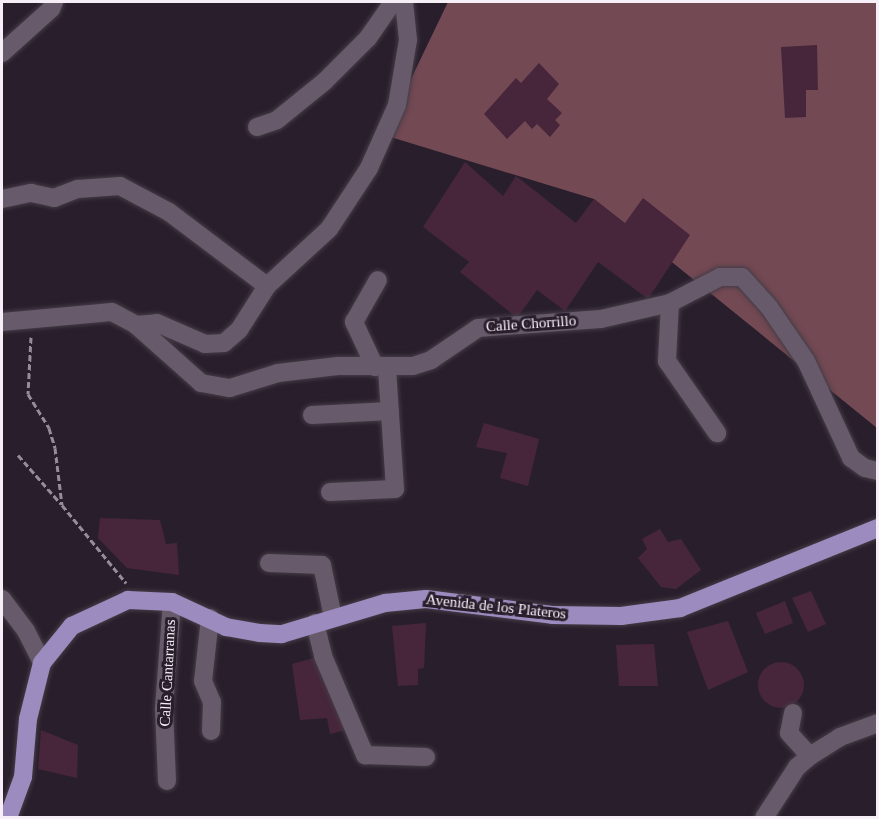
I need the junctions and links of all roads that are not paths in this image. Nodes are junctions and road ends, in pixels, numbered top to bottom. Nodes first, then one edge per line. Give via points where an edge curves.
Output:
1 (393, 2) edge
2 (404, 2) edge
3 (49, 8) edge
4 (6, 43) edge
5 (257, 127) dead end
6 (2, 199) edge
7 (378, 280) dead end
8 (267, 286) junction
9 (670, 303) junction
10 (2, 322) edge
11 (136, 325) junction
12 (381, 367) junction
13 (390, 411) junction
14 (312, 415) dead end
15 (717, 433) dead end
16 (878, 471) edge
17 (330, 492) dead end
18 (877, 529) edge
19 (269, 563) dead end
20 (2, 599) edge
21 (172, 602) junction
22 (333, 617) junction
23 (210, 618) junction
24 (315, 623) junction
25 (42, 663) junction
26 (793, 713) dead end
27 (878, 723) edge
28 (211, 731) dead end
29 (810, 756) junction
30 (426, 757) dead end
31 (167, 781) dead end
32 (9, 818) edge
33 (764, 818) edge

1 - 5 street via 368,38 300,103 277,120
2 - 8 street via 406,60 398,105 382,142 350,201 329,229
3 - 4 street
6 - 8 street via 32,194 54,198 78,189 120,186 169,212
7 - 12 street via 354,322
8 - 11 street via 239,330 224,343 205,344 157,323
9 - 12 street, Calle Chorrillo via 601,319 478,328 431,360
9 - 15 street via 667,361
9 - 16 street, Calle Chorrillo via 720,277 742,277 769,307 806,361 851,458
10 - 11 street, Calle Chorrillo via 112,312
11 - 12 street, Calle Chorrillo via 201,383 215,388 230,388 278,373 338,366
12 - 13 street
13 - 14 street
13 - 17 street via 395,489
18 - 22 main road, Avenida de los Plateros via 680,608 621,616 552,615 426,598 385,603
19 - 22 street via 321,565
20 - 25 street via 26,631
21 - 23 main road, Avenida de los Plateros
21 - 25 main road, Avenida de los Plateros via 143,599 94,613 72,626
21 - 31 street, Calle Cantarranas via 164,708
22 - 24 main road, Avenida de los Plateros
23 - 24 main road, Avenida de los Plateros via 226,627 260,633 282,634
23 - 28 street via 203,681 212,702
24 - 30 street via 323,656 365,755
25 - 32 main road, Avenida de los Plateros via 28,719 23,777
26 - 29 street via 789,733
27 - 29 street via 840,737
29 - 33 street

